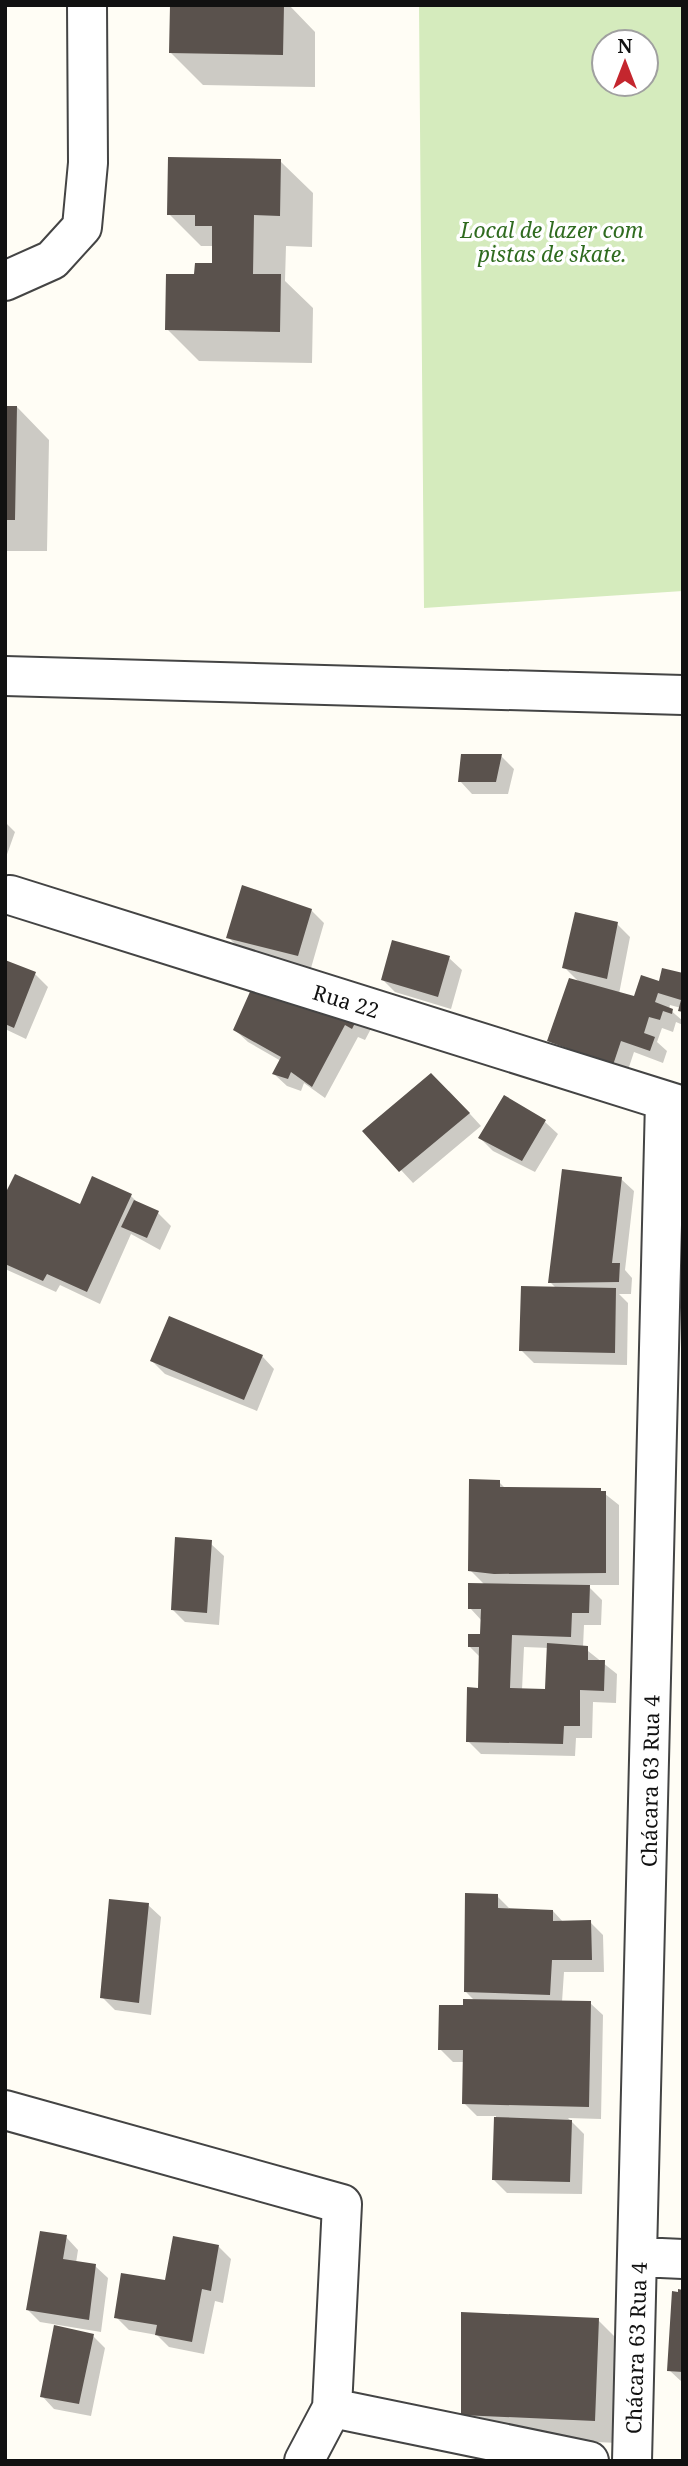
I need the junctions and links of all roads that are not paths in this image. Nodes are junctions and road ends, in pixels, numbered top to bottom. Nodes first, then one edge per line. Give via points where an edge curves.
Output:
1 (87, 5) edge
2 (5, 281) edge
3 (5, 676) edge
4 (683, 695) edge
5 (10, 895) dead end
6 (674, 1104) edge
7 (5, 2110) edge
8 (639, 2257) junction
9 (683, 2259) edge
10 (332, 2408) junction
11 (304, 2461) edge
12 (589, 2461) edge
13 (632, 2461) edge

1 - 2 street via 88,163 82,227 52,260
3 - 4 street
5 - 6 street, Rua 22
6 - 8 street, Chácara 63 Rua 4
7 - 10 street via 342,2204
8 - 9 street
8 - 13 street, Chácara 63 Rua 4
10 - 11 street
10 - 12 street

